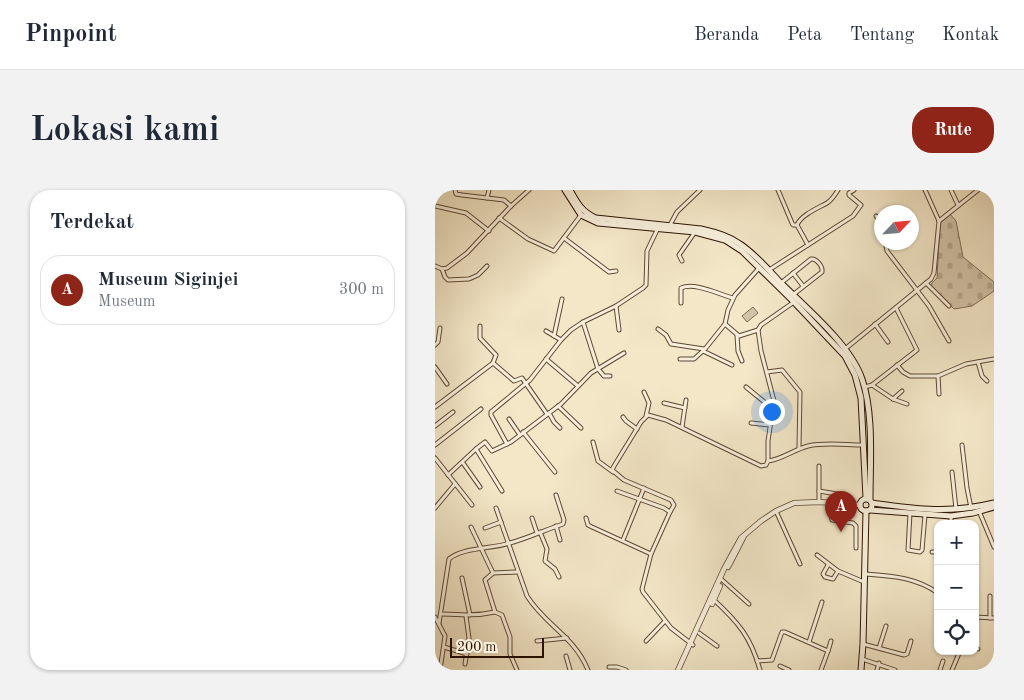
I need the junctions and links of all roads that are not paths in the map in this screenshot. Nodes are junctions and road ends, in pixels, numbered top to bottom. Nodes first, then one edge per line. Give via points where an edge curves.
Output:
1 (455, 190) edge
2 (489, 190) edge
3 (529, 190) edge
4 (565, 190) edge
5 (570, 190) edge
6 (700, 190) edge
7 (779, 190) edge
8 (838, 190) edge
9 (854, 190) edge
10 (925, 190) edge
11 (951, 190) edge
12 (978, 190) edge
13 (990, 190) edge
14 (994, 193) edge
15 (487, 198) junction
16 (958, 205) junction
17 (435, 206) edge
18 (511, 206) junction
19 (581, 215) junction
20 (499, 218) junction
21 (939, 221) junction
22 (670, 225) junction
23 (797, 225) junction
24 (658, 228) junction
25 (489, 231) junction
26 (695, 232) junction
27 (564, 238) junction
28 (808, 246) junction
29 (887, 250) edge
30 (681, 261) dead end
31 (435, 266) edge
32 (487, 266) dead end
33 (760, 267) junction
34 (442, 269) junction
35 (769, 270) junction
36 (616, 271) dead end
37 (793, 273) junction
38 (781, 283) junction
39 (927, 283) junction
40 (803, 286) junction
41 (918, 290) junction
42 (793, 295) junction
43 (733, 298) junction
44 (562, 299) dead end
45 (795, 302) junction
46 (681, 303) dead end
47 (617, 306) junction
48 (949, 306) dead end
49 (895, 308) junction
50 (813, 318) junction
51 (583, 322) junction
52 (725, 324) junction
53 (818, 324) junction
54 (875, 324) junction
55 (480, 326) dead end
56 (439, 328) dead end
57 (658, 329) dead end
58 (619, 330) dead end
59 (758, 330) junction
60 (546, 331) dead end
61 (737, 335) junction
62 (554, 336) junction
63 (561, 340) junction
64 (949, 341) dead end
65 (888, 342) dead end
66 (435, 345) edge
67 (845, 348) junction
68 (704, 350) junction
69 (624, 353) dead end
70 (546, 359) junction
71 (680, 359) dead end
72 (994, 359) edge
73 (742, 361) dead end
74 (978, 362) junction
75 (493, 363) junction
76 (733, 365) dead end
77 (897, 365) junction
78 (435, 367) edge
79 (598, 369) junction
80 (767, 372) junction
81 (610, 376) dead end
82 (938, 376) junction
83 (987, 381) dead end
84 (526, 383) junction
85 (447, 384) dead end
86 (872, 384) junction
87 (578, 386) junction
88 (745, 387) dead end
89 (864, 387) junction
90 (902, 391) dead end
91 (644, 392) dead end
92 (939, 394) dead end
93 (893, 399) junction
94 (686, 400) dead end
95 (664, 403) dead end
96 (907, 404) dead end
97 (558, 406) junction
98 (435, 407) edge
99 (685, 408) junction
100 (481, 409) dead end
101 (773, 409) junction
102 (453, 412) dead end
103 (548, 413) junction
104 (646, 416) junction
105 (623, 417) dead end
106 (509, 419) dead end
107 (751, 423) dead end
108 (770, 425) junction
109 (435, 426) edge
110 (682, 427) junction
111 (560, 428) dead end
112 (581, 428) dead end
113 (637, 429) junction
114 (522, 433) junction
115 (593, 442) dead end
116 (507, 444) junction
117 (435, 445) edge
118 (863, 445) junction
119 (962, 445) dead end
120 (799, 448) junction
121 (476, 449) junction
122 (435, 458) edge
123 (768, 461) junction
124 (463, 462) junction
125 (819, 466) dead end
126 (555, 472) dead end
127 (613, 472) junction
128 (952, 472) dead end
129 (448, 475) junction
130 (455, 484) junction
131 (480, 487) dead end
132 (644, 488) junction
133 (617, 490) dead end
134 (502, 491) dead end
135 (819, 491) junction
136 (556, 495) dead end
137 (639, 500) junction
138 (869, 500) junction
139 (819, 502) junction
140 (836, 502) junction
141 (994, 503) edge
142 (471, 505) dead end
143 (860, 505) junction
144 (994, 507) edge
145 (435, 508) edge
146 (496, 508) dead end
147 (971, 508) junction
148 (868, 510) junction
149 (956, 510) junction
150 (776, 511) junction
151 (979, 511) junction
152 (670, 512) junction
153 (910, 513) junction
154 (939, 513) junction
155 (925, 515) junction
156 (951, 516) junction
157 (532, 518) dead end
158 (586, 518) dead end
159 (951, 520) edge
160 (501, 522) junction
161 (556, 526) junction
162 (471, 527) dead end
163 (485, 528) dead end
164 (538, 533) junction
165 (560, 540) dead end
166 (623, 540) junction
167 (509, 544) junction
168 (994, 547) edge
169 (480, 548) junction
170 (856, 548) dead end
171 (651, 554) junction
172 (817, 555) dead end
173 (800, 564) dead end
174 (828, 565) junction
175 (837, 571) junction
176 (517, 572) junction
177 (493, 573) junction
178 (865, 574) junction
179 (559, 577) dead end
180 (462, 578) dead end
181 (721, 579) junction
182 (864, 582) junction
183 (934, 590) edge
184 (990, 596) dead end
185 (712, 599) junction
186 (822, 602) dead end
187 (749, 604) dead end
188 (495, 612) junction
189 (441, 614) junction
190 (468, 616) junction
191 (435, 617) edge
192 (979, 617) edge
193 (992, 618) edge
194 (665, 621) junction
195 (439, 623) junction
196 (886, 626) dead end
197 (699, 633) junction
198 (567, 638) junction
199 (831, 640) dead end
200 (537, 641) dead end
201 (646, 641) dead end
202 (911, 641) dead end
203 (809, 642) junction
204 (692, 644) junction
205 (863, 644) junction
206 (717, 646) dead end
207 (444, 647) junction
208 (879, 648) junction
209 (828, 651) junction
210 (467, 654) junction
211 (958, 655) edge
212 (566, 656) dead end
213 (862, 659) junction
214 (757, 661) junction
215 (943, 661) dead end
216 (879, 663) junction
217 (465, 664) dead end
218 (435, 665) edge
219 (441, 665) junction
220 (780, 666) dead end
221 (609, 667) dead end
222 (440, 670) edge
223 (517, 670) edge
224 (570, 670) edge
225 (588, 670) edge
226 (625, 670) edge
227 (680, 670) edge
228 (760, 670) edge
229 (789, 670) edge
230 (821, 670) edge
231 (861, 670) edge
232 (877, 670) edge
233 (893, 670) edge
234 (940, 670) edge
235 (952, 670) edge

1 - 15 street via 462,196
2 - 15 street
3 - 18 street
4 - 19 main road
5 - 22 main road via 580,208 596,218
6 - 22 street via 677,212
7 - 23 street via 792,223
8 - 23 street via 828,202
9 - 28 street via 849,194 861,205 855,213
10 - 21 street
11 - 16 street
12 - 16 street
13 - 14 street
15 - 18 street via 504,200
16 - 21 street
17 - 25 street via 466,213
18 - 20 street
19 - 24 main road via 605,224
19 - 27 street
20 - 25 street
20 - 27 street via 528,239 554,251
21 - 39 street via 933,276
22 - 35 main road via 711,231 727,237
23 - 28 street
24 - 26 main road
24 - 47 street via 647,250 646,285
25 - 34 street via 467,253
26 - 30 street via 679,255
26 - 33 main road via 725,240
27 - 36 street via 609,272
28 - 35 street
29 - 41 street
31 - 34 street
32 - 34 street via 473,278 451,281
33 - 43 street
33 - 45 main road
35 - 38 main road
37 - 38 street
37 - 40 street
37 - 40 street via 812,258 822,267 819,275
38 - 42 main road
39 - 41 street
39 - 48 street
40 - 42 street
41 - 49 street
41 - 64 street
42 - 50 main road
43 - 46 street via 703,288 685,287 681,288
43 - 52 street
44 - 62 street
45 - 50 main road
45 - 59 street
47 - 51 street
47 - 58 street
49 - 54 street
49 - 77 street via 917,349
50 - 53 main road
51 - 63 street
51 - 79 street
52 - 61 street
52 - 68 street
53 - 67 main road
53 - 118 main road via 845,356 855,375 861,398
54 - 65 street
54 - 67 street
55 - 75 street via 480,338 496,355
56 - 66 street
57 - 68 street via 671,344
59 - 61 street
59 - 80 street
60 - 62 street
61 - 73 street
62 - 63 street
63 - 70 street
67 - 89 main road
68 - 71 street via 694,359
68 - 76 street
69 - 79 street
70 - 84 street
70 - 87 street
72 - 74 street
74 - 82 street
74 - 83 street
75 - 84 street via 513,380 521,378
75 - 98 street
77 - 82 street via 910,376
77 - 86 street
78 - 85 street
79 - 81 street via 604,376
79 - 87 street
80 - 101 street via 774,398
80 - 120 street via 782,370 800,392
82 - 92 street
84 - 103 street
84 - 116 street via 491,413
86 - 89 street
86 - 93 street
87 - 97 street
88 - 101 street
89 - 138 main road via 869,432
90 - 93 street
91 - 104 street via 649,403
93 - 96 street
94 - 99 street
95 - 99 street
97 - 103 street
97 - 112 street
99 - 110 street
100 - 117 street
101 - 108 street
102 - 109 street
103 - 111 street
103 - 114 street
104 - 110 street
104 - 113 street
105 - 113 street
106 - 114 street
107 - 108 street
108 - 123 street
110 - 123 street via 759,466
113 - 127 street
114 - 116 street
114 - 126 street
115 - 127 street via 598,461
116 - 121 street via 492,452 485,442
118 - 120 street
118 - 138 main road
119 - 147 street
120 - 123 street
121 - 124 street
121 - 134 street
122 - 129 street
124 - 129 street
124 - 131 street
125 - 135 street
127 - 132 street
128 - 149 street
129 - 130 street
130 - 142 street
130 - 145 street
132 - 137 street
132 - 152 street via 672,500 674,505
133 - 137 street
135 - 139 street
135 - 140 street via 837,494
136 - 161 street via 564,522
137 - 152 street
137 - 166 street
138 - 143 main road via 861,500
138 - 148 main road
138 - 154 main road
139 - 140 street
139 - 150 street via 794,503
140 - 143 street
140 - 170 street via 831,520 857,526
141 - 147 main road
143 - 148 main road
144 - 151 main road
146 - 160 street
147 - 149 main road
148 - 153 main road
148 - 178 main road
149 - 154 main road
150 - 173 street
150 - 181 street via 738,541
151 - 156 main road
151 - 168 street
152 - 171 street
153 - 155 main road
153 - 155 street via 907,548 920,552
154 - 155 main road
154 - 156 main road
156 - 159 street
157 - 164 street
158 - 166 street via 591,528
160 - 163 street
160 - 167 street
161 - 164 street
161 - 165 street
162 - 169 street
164 - 167 street
164 - 179 street via 547,549 545,561
166 - 171 street
167 - 169 street
167 - 176 street
169 - 177 street
169 - 189 street via 449,559
171 - 194 street via 642,590
172 - 174 street
174 - 175 street
174 - 175 street via 823,574 825,577 833,580
175 - 182 street
176 - 177 street
176 - 198 street via 530,601
177 - 188 street via 485,580
178 - 182 main road
178 - 183 street via 921,582
180 - 190 street
181 - 185 street
181 - 187 street
182 - 205 main road
184 - 193 street
185 - 197 street
185 - 204 street
185 - 214 street via 745,632
186 - 203 street
188 - 190 street
188 - 223 street via 502,615 510,637 509,654
189 - 190 street
189 - 195 street
190 - 210 street
191 - 195 street
192 - 193 street
194 - 201 street
194 - 204 street
195 - 207 street via 445,636
196 - 208 street
197 - 204 street
197 - 206 street
198 - 200 street
198 - 225 street
199 - 209 street
202 - 208 street via 904,655
203 - 209 street
203 - 214 street via 782,632 772,660
204 - 227 street
205 - 208 street
205 - 213 main road
207 - 210 street
207 - 219 street
209 - 230 street
210 - 217 street
211 - 235 street
212 - 224 street
213 - 216 street
213 - 231 main road
214 - 228 street
215 - 234 street
216 - 232 street
216 - 233 street
218 - 219 street
219 - 222 street
220 - 229 street
221 - 226 street

